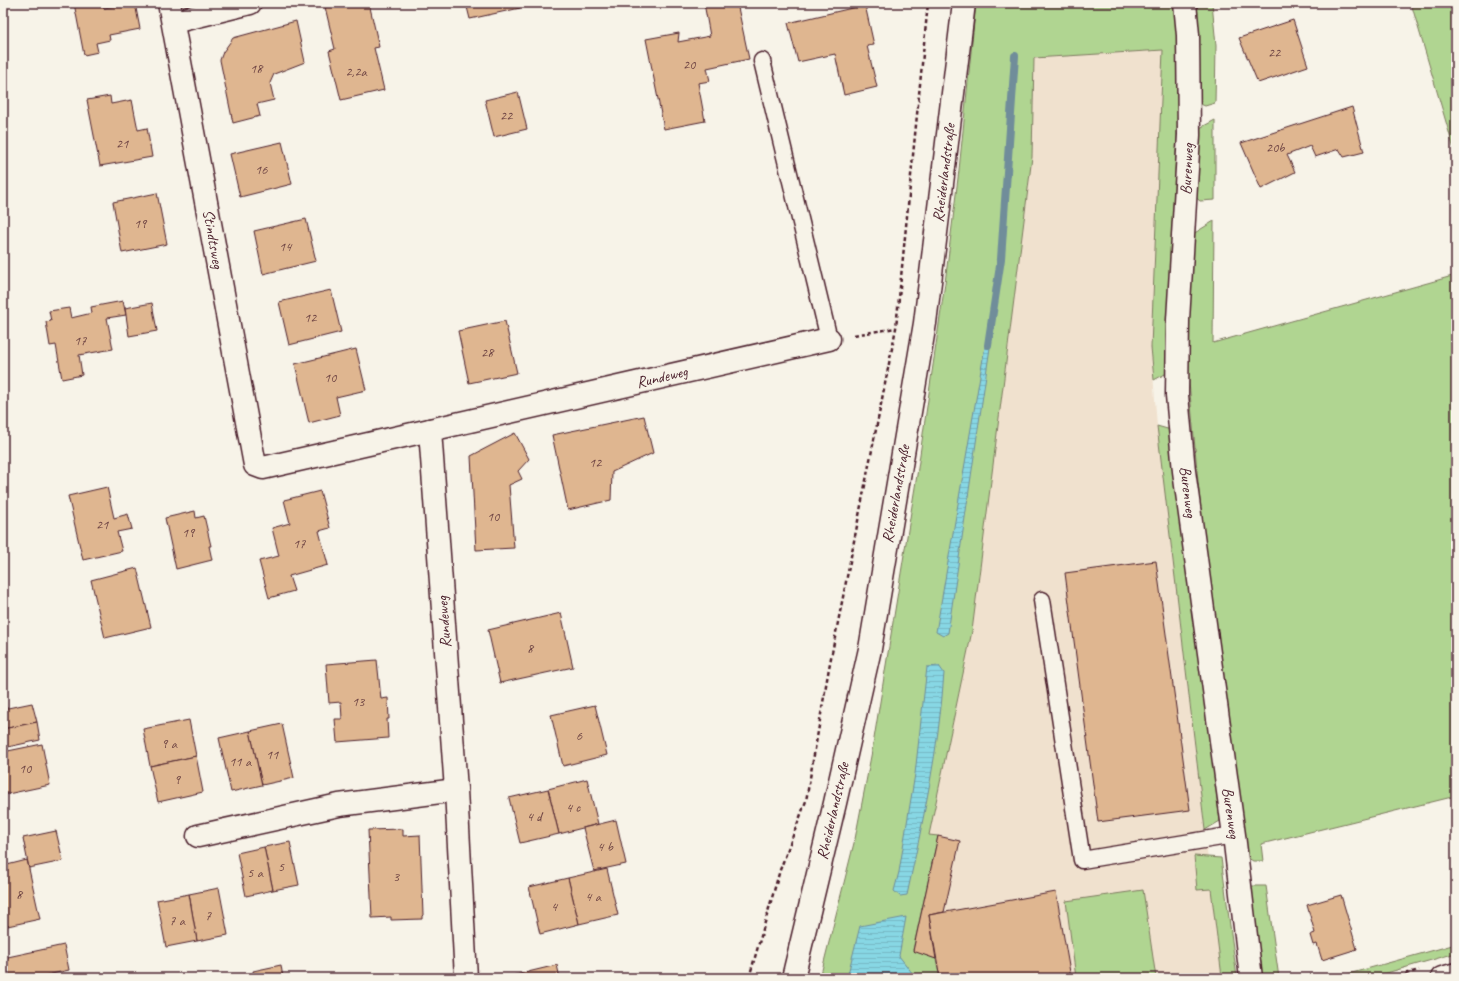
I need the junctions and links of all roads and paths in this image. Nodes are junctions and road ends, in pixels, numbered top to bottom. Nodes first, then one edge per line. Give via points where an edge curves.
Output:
1 (250, 3) edge
2 (928, 3) edge
3 (964, 3) edge
4 (1185, 3) edge
5 (171, 13) edge
6 (762, 61) dead end
7 (896, 328) junction
8 (830, 339) junction
9 (430, 430) junction
10 (263, 468) joint
11 (1042, 600) dead end
12 (456, 790) junction
13 (1234, 835) junction
14 (198, 836) dead end
15 (1456, 974) edge
16 (466, 978) edge
17 (749, 978) edge
18 (793, 978) edge
19 (1251, 978) edge
20 (1442, 978) edge

1 - 5 street
2 - 7 path
3 - 18 street, Rheiderlandstraße via 925,323 870,648
4 - 13 street, Burenweg via 1188,35 1188,135 1178,320 1177,395 1184,471
5 - 10 street, Stindtsweg via 255,465
6 - 8 lane
7 - 8 path
7 - 17 path via 829,668 806,801 780,870
8 - 9 street, Rundeweg
9 - 10 street, Rundeweg
9 - 12 street, Rundeweg
11 - 13 lane via 1082,860
12 - 14 street via 339,805
12 - 16 street, Rundeweg
13 - 19 street, Burenweg
15 - 20 street

